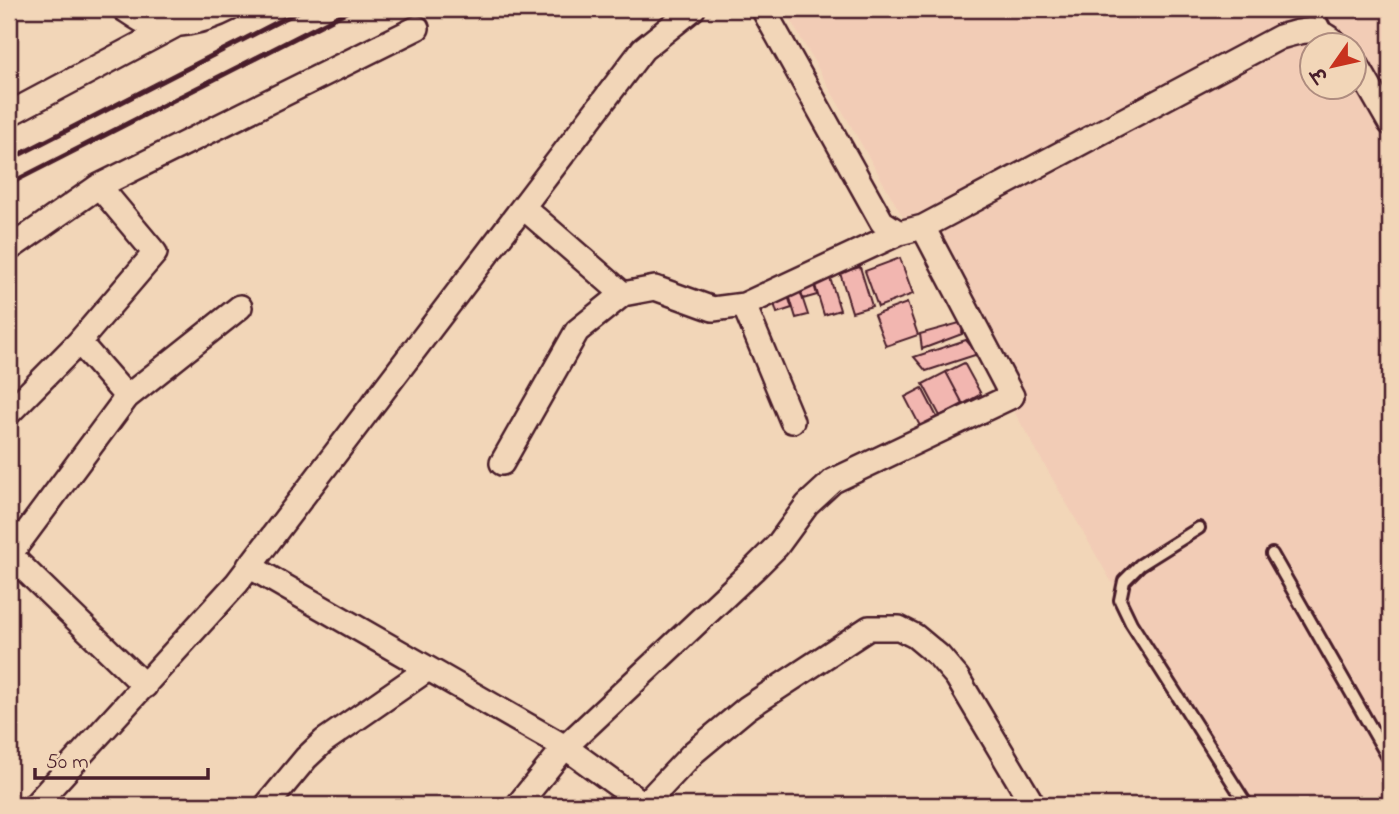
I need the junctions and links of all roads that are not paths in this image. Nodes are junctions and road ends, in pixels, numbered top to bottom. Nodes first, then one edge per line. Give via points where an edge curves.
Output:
1 (124, 9) edge
2 (229, 9) edge
3 (693, 9) edge
4 (764, 9) edge
5 (1315, 9) edge
6 (176, 25) junction
7 (417, 28) dead end
8 (1314, 32) edge
9 (1329, 32) edge
10 (1368, 86) edge
11 (9, 114) edge
12 (1390, 123) edge
13 (99, 186) junction
14 (523, 208) junction
15 (923, 227) junction
16 (899, 233) junction
17 (9, 249) edge
18 (623, 294) junction
19 (744, 304) junction
20 (240, 307) dead end
21 (79, 342) junction
22 (127, 397) junction
23 (9, 413) edge
24 (792, 421) dead end
25 (502, 463) dead end
26 (1199, 528) dead end
27 (1272, 554) dead end
28 (10, 555) edge
29 (249, 566) junction
30 (428, 668) junction
31 (145, 686) junction
32 (565, 747) junction
33 (1390, 761) edge
34 (35, 805) edge
35 (267, 805) edge
36 (518, 805) edge
37 (645, 805) edge
38 (1034, 805) edge
39 (1247, 805) edge

1 - 6 street via 144,21
2 - 6 street
3 - 14 street via 643,49
4 - 16 street via 882,222
5 - 9 lane
6 - 11 street
7 - 13 street
8 - 15 street via 1307,29 1280,37
10 - 12 street
13 - 17 street
13 - 21 street via 155,253
14 - 18 street
14 - 29 street
15 - 16 street
15 - 32 street via 1012,396 833,481 754,569
16 - 19 street
18 - 19 street via 654,288 713,309
18 - 25 street via 577,331
19 - 24 street
20 - 22 street
21 - 22 street
21 - 23 street
22 - 28 street
26 - 39 lane via 1140,565 1124,581 1120,600
27 - 33 lane
28 - 31 street
29 - 30 street
29 - 31 street
30 - 32 street
30 - 35 street via 324,741
31 - 34 street
32 - 36 street
32 - 37 street
37 - 38 street via 694,752 747,708 869,628 899,628 939,656 957,677

